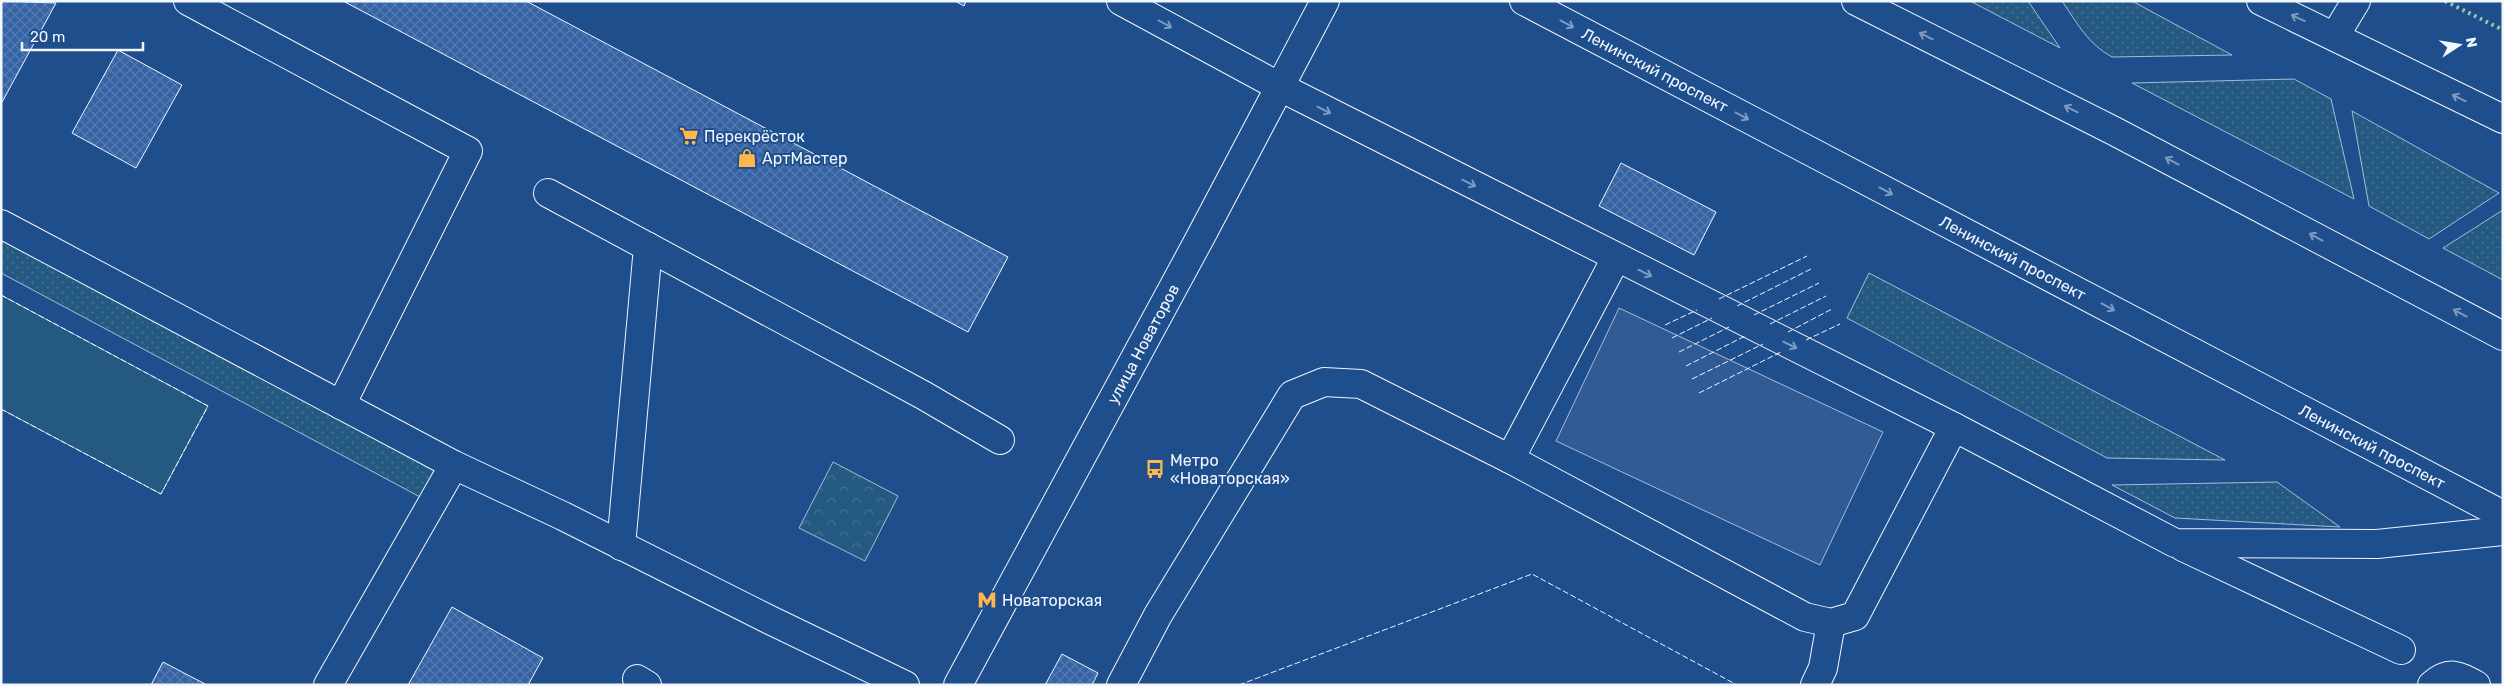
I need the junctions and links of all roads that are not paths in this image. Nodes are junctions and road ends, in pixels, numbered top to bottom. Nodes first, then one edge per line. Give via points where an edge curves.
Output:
1 (188, 1) edge
2 (1122, 1) edge
3 (1324, 1) edge
4 (1524, 1) edge
5 (1856, 1) edge
6 (2261, 1) edge
7 (2356, 1) edge
8 (2335, 36) junction
9 (1280, 87) junction
10 (2503, 120) edge
11 (548, 193) dead end
12 (1, 224) edge
13 (648, 247) junction
14 (1616, 258) junction
15 (2503, 336) edge
16 (341, 406) junction
17 (1954, 427) junction
18 (1000, 440) dead end
19 (1510, 459) junction
20 (454, 465) junction
21 (2503, 515) edge
22 (2503, 531) edge
23 (2175, 543) junction
24 (621, 546) junction
25 (1832, 623) junction
26 (2401, 650) dead end
27 (328, 685) edge
28 (905, 685) edge
29 (958, 685) edge
30 (1121, 685) edge
31 (1815, 685) edge
32 (2432, 685) edge
33 (2476, 685) edge

1 - 16 street via 468,151
2 -> 9 street
3 - 9 street, улица Новаторов
4 -> 21 street, Ленинский проспект
15 -> 5 street via 2114,131
8 -> 6 street
7 - 8 street
10 -> 8 street
9 -> 14 street
9 - 29 street, улица Новаторов
11 - 13 street
12 - 16 street
13 - 18 street
13 - 24 street
14 -> 17 street
14 - 19 street
16 - 20 street
17 - 23 street
17 - 25 street via 1855,616
19 - 25 street via 1805,617
19 - 30 street via 1361,384 1324,382 1292,395 1158,614
20 - 24 street
20 - 27 street
22 - 23 street via 2378,544
23 - 26 street
24 - 28 street
25 - 31 street via 1823,668
32 - 33 street via 2441,677 2457,675

